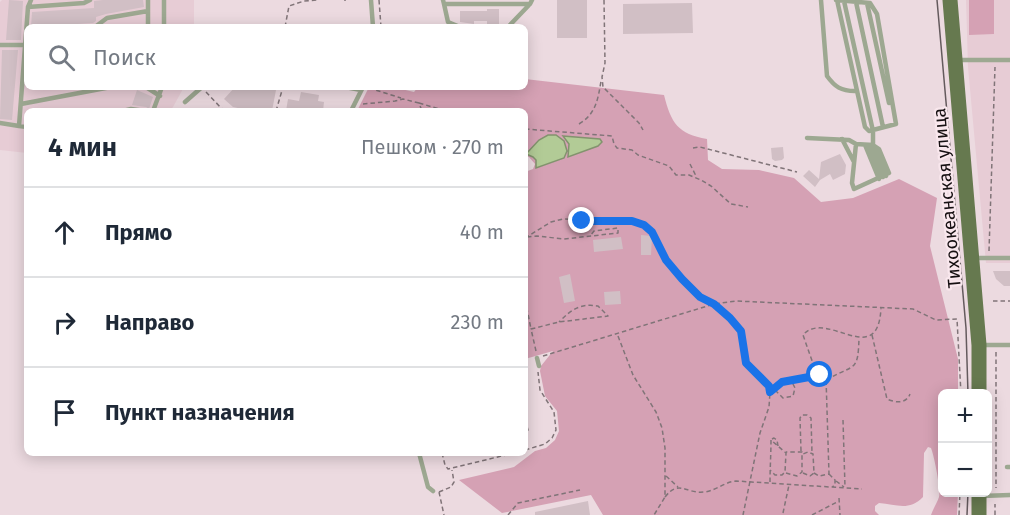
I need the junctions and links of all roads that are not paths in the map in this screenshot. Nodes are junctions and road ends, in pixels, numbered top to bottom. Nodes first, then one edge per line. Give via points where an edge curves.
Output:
1 (31, 0) edge
2 (90, 0) edge
3 (148, 0) edge
4 (164, 0) edge
5 (371, 0) edge
6 (821, 0) edge
7 (836, 0) edge
8 (950, 0) edge
9 (844, 1) edge
10 (443, 2) edge
11 (531, 2) edge
12 (856, 2) junction
13 (28, 7) junction
14 (148, 11) junction
15 (27, 24) edge
16 (99, 24) edge
17 (148, 24) edge
18 (164, 24) edge
19 (373, 24) edge
20 (456, 24) edge
21 (511, 24) edge
22 (0, 45) edge
23 (24, 45) edge
24 (955, 60) junction
25 (1010, 60) edge
26 (24, 81) edge
27 (95, 90) edge
28 (151, 90) edge
29 (161, 90) edge
30 (199, 90) edge
31 (362, 90) edge
32 (855, 91) junction
33 (160, 96) junction
34 (185, 102) dead end
35 (21, 104) junction
36 (154, 108) edge
37 (352, 108) edge
38 (0, 123) edge
39 (19, 126) junction
40 (24, 127) edge
41 (883, 127) junction
42 (873, 131) junction
43 (807, 138) dead end
44 (844, 140) junction
45 (855, 144) junction
46 (870, 145) junction
47 (855, 154) junction
48 (854, 162) junction
49 (882, 177) junction
50 (971, 258) junction
51 (1010, 258) edge
52 (979, 345) junction
53 (1010, 345) edge
54 (537, 358) road end
55 (539, 366) road end
56 (979, 389) edge
57 (420, 456) edge
58 (432, 491) dead end
59 (992, 494) edge
60 (1010, 495) edge
61 (979, 497) edge
62 (979, 515) edge

1 - 13 lane
2 - 13 lane
3 - 14 lane
4 - 18 lane
5 - 19 lane
6 - 32 lane via 827,76 834,86
7 - 9 lane
7 - 32 lane
8 - 24 main road, Тихоокеанская улица
9 - 12 lane
9 - 42 lane
10 - 11 lane
10 - 20 lane via 448,22
11 - 21 lane
12 - 41 lane
12 - 41 lane via 870,3 877,14 896,124
13 - 15 lane
14 - 16 lane via 107,18
14 - 17 lane
22 - 23 lane
24 - 25 lane
24 - 50 main road, Тихоокеанская улица
26 - 35 lane
27 - 35 lane
28 - 33 lane
29 - 33 lane
30 - 34 lane
31 - 37 lane
32 - 42 lane via 865,127
33 - 36 lane
35 - 39 lane
38 - 39 lane
39 - 40 lane
41 - 42 lane
42 - 46 lane
43 - 44 lane
44 - 45 lane
44 - 47 lane
44 - 48 lane
45 - 46 lane
45 - 47 lane
46 - 49 lane
46 - 49 lane via 879,149 889,173
47 - 48 lane
48 - 49 lane via 854,189
50 - 51 lane
50 - 52 main road, Тихоокеанская улица
52 - 53 lane
52 - 56 main road, Тихоокеанская улица
54 - 55 lane
57 - 58 lane
59 - 60 lane
61 - 62 main road

